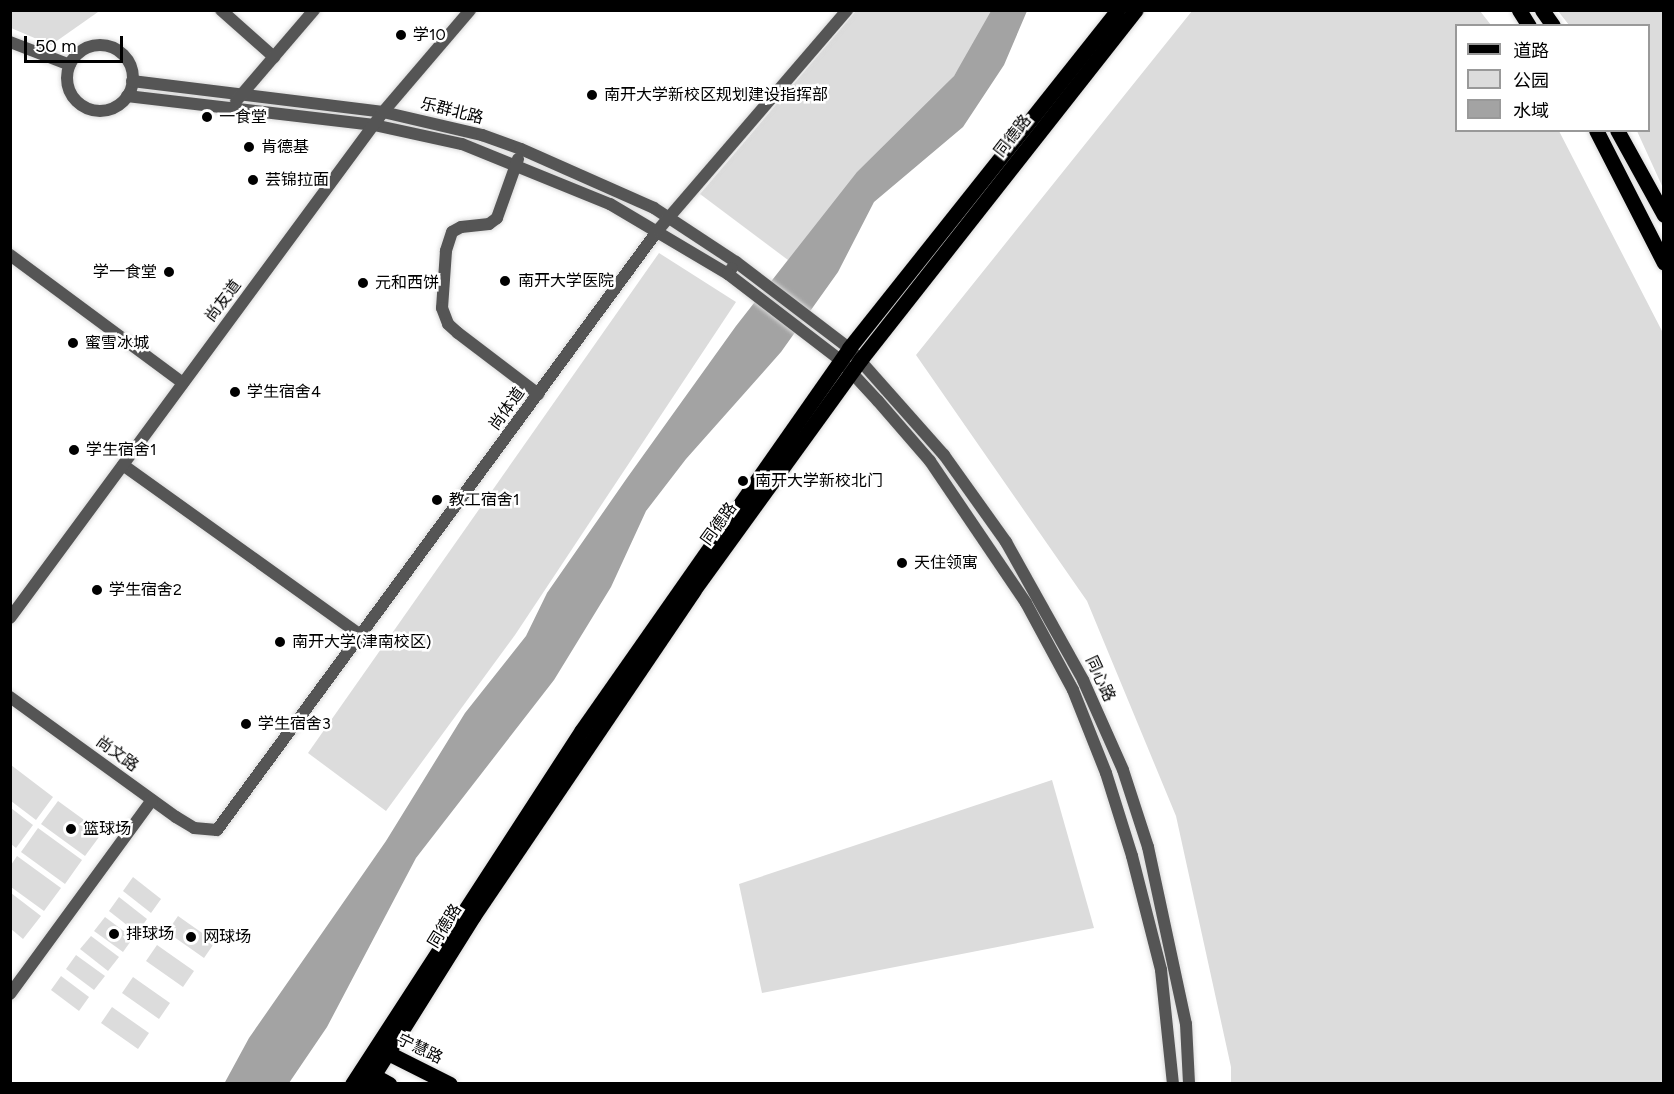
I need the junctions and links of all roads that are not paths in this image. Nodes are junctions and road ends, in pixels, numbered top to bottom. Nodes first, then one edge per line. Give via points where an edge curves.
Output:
1 (221, 10) edge
2 (314, 10) edge
3 (470, 10) edge
4 (1118, 10) edge
5 (1136, 10) edge
6 (1519, 10) edge
7 (1542, 10) edge
8 (846, 11) edge
9 (1528, 24) edge
10 (1552, 24) edge
11 (10, 42) edge
12 (274, 57) junction
13 (70, 65) junction
14 (132, 81) junction
15 (127, 96) junction
16 (240, 97) junction
17 (229, 110) junction
18 (383, 112) junction
19 (374, 125) junction
20 (1597, 132) edge
21 (1618, 132) edge
22 (521, 149) junction
23 (516, 164) junction
24 (1664, 216) edge
25 (668, 217) junction
26 (658, 230) junction
27 (10, 255) edge
28 (736, 262) junction
29 (1664, 263) edge
30 (728, 274) junction
31 (845, 354) junction
32 (861, 359) junction
33 (852, 373) junction
34 (183, 383) junction
35 (538, 394) junction
36 (123, 465) junction
37 (10, 618) edge
38 (362, 636) junction
39 (10, 697) edge
40 (152, 800) junction
41 (206, 831) joint
42 (10, 994) edge
43 (381, 1049) junction
44 (367, 1076) edge
45 (352, 1083) edge
46 (389, 1083) edge
47 (450, 1083) edge
48 (1173, 1083) edge
49 (1189, 1083) edge

1 - 12 street
2 - 12 street
3 - 18 street, 尚友道
4 - 31 main road, 同德路
5 - 32 main road, 同德路
6 - 9 main road
7 - 10 main road
8 - 25 street, 尚体道
11 - 13 street
12 - 16 street
13 - 14 street via 89,47 107,46 129,63
13 - 15 street via 68,83 82,106 102,111
14 - 15 street
14 - 16 street, 乐群北路
15 - 17 street, 乐群北路
16 - 17 street
16 - 18 street, 乐群北路
17 - 19 street, 乐群北路
18 - 19 street, 尚友道
18 - 22 street, 乐群北路 via 482,135
19 - 23 street, 乐群北路 via 462,144
19 - 34 street, 尚友道
20 - 29 main road via 1627,183
21 - 24 main road
22 - 23 street
22 - 25 street, 乐群北路 via 593,179
23 - 26 street, 乐群北路 via 610,204
23 - 35 street via 497,218 489,224 461,227 453,232 446,250 442,308 448,324 458,333
25 - 26 street, 尚体道
25 - 28 street, 乐群北路
26 - 30 street, 乐群北路
26 - 35 street, 尚体道
27 - 34 street
28 - 30 street
28 - 31 street, 乐群北路 via 812,320
30 - 31 street, 乐群北路 via 803,332
31 - 32 street, 同心路
31 - 33 street, 同心路
31 - 43 main road, 同德路 via 635,651
32 - 33 main road, 同德路
32 - 49 street, 同心路 via 945,455 1006,542 1083,680 1123,770 1148,847 1186,1024
33 - 43 main road, 同德路 via 592,737
33 - 48 street, 同心路 via 930,461 978,529 1026,603 1072,690 1106,772 1132,856 1161,970
34 - 36 street, 尚友道
35 - 38 street, 尚体道
36 - 37 street, 尚友道
36 - 38 street
38 - 41 street, 尚体道 via 227,821 217,830
39 - 40 street, 尚文路
40 - 41 street, 尚文路
40 - 42 street
43 - 44 main road, 同德路
43 - 47 main road, 宁慧路
44 - 45 main road, 同德路
44 - 46 main road

